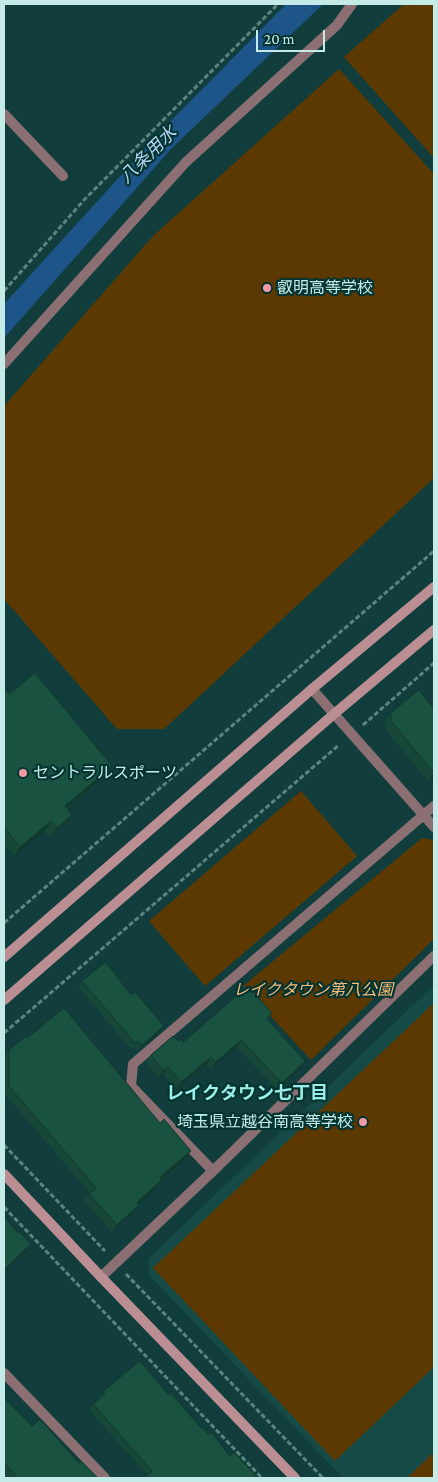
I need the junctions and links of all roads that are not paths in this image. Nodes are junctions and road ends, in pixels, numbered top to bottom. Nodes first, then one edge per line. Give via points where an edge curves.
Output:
1 (352, 4) edge
2 (4, 114) edge
3 (63, 176) dead end
4 (4, 364) edge
5 (434, 587) edge
6 (434, 630) edge
7 (312, 689) junction
8 (334, 714) junction
9 (434, 806) edge
10 (423, 816) junction
11 (434, 827) edge
12 (434, 956) edge
13 (4, 957) edge
14 (4, 1000) edge
15 (213, 1171) junction
16 (4, 1174) edge
17 (101, 1277) junction
18 (4, 1373) edge
19 (105, 1478) edge
20 (295, 1478) edge

1 - 4 street via 337,25 186,162
2 - 3 street
5 - 7 street
6 - 8 street
7 - 8 street
7 - 13 street
8 - 10 street
8 - 14 street
9 - 10 street
10 - 11 street
10 - 15 street via 133,1064 131,1086
12 - 15 street
15 - 17 street
16 - 17 street
17 - 20 street
18 - 19 street

